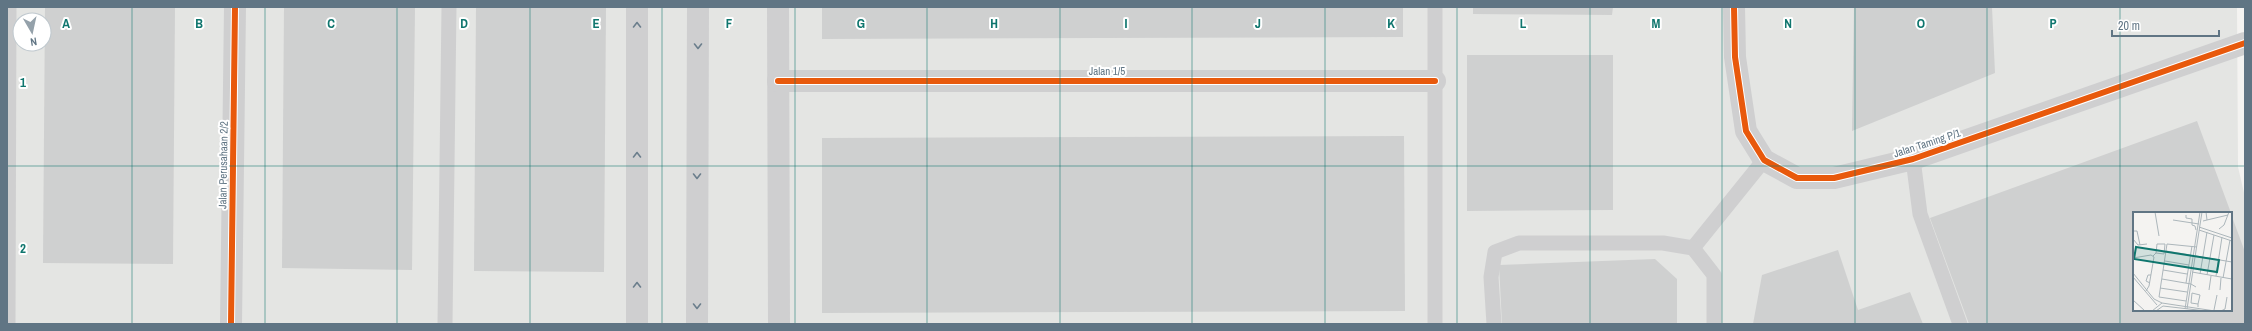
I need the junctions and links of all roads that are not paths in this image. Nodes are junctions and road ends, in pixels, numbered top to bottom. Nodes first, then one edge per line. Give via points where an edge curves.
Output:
1 (9, 7) edge
2 (235, 7) edge
3 (449, 7) edge
4 (637, 7) edge
5 (698, 7) edge
6 (778, 7) edge
7 (1435, 7) edge
8 (1734, 7) edge
9 (2245, 43) edge
10 (778, 81) junction
11 (1435, 81) junction
12 (1913, 159) junction
13 (1764, 160) junction
14 (1693, 248) junction
15 (8, 324) edge
16 (231, 324) edge
17 (445, 324) edge
18 (637, 324) edge
19 (697, 324) edge
20 (779, 324) edge
21 (1435, 324) edge
22 (1494, 324) edge
23 (1714, 324) edge
24 (1960, 324) edge

1 - 15 lane
2 - 16 street, Jalan Perusahaan 2/2
3 - 17 lane
18 -> 4 street
5 -> 19 street
6 - 10 street
7 - 11 lane
8 - 13 street, Jalan Taming P/1 via 1735,57 1746,131
9 - 12 street, Jalan Taming P/1
10 - 11 street, Jalan 1/5
10 - 20 street
11 - 21 lane
12 - 13 street, Jalan Taming P/1 via 1834,178 1797,178
12 - 24 lane via 1920,214
13 - 14 lane
14 - 22 lane via 1662,243 1519,244 1495,252 1491,276
14 - 23 lane via 1714,275

